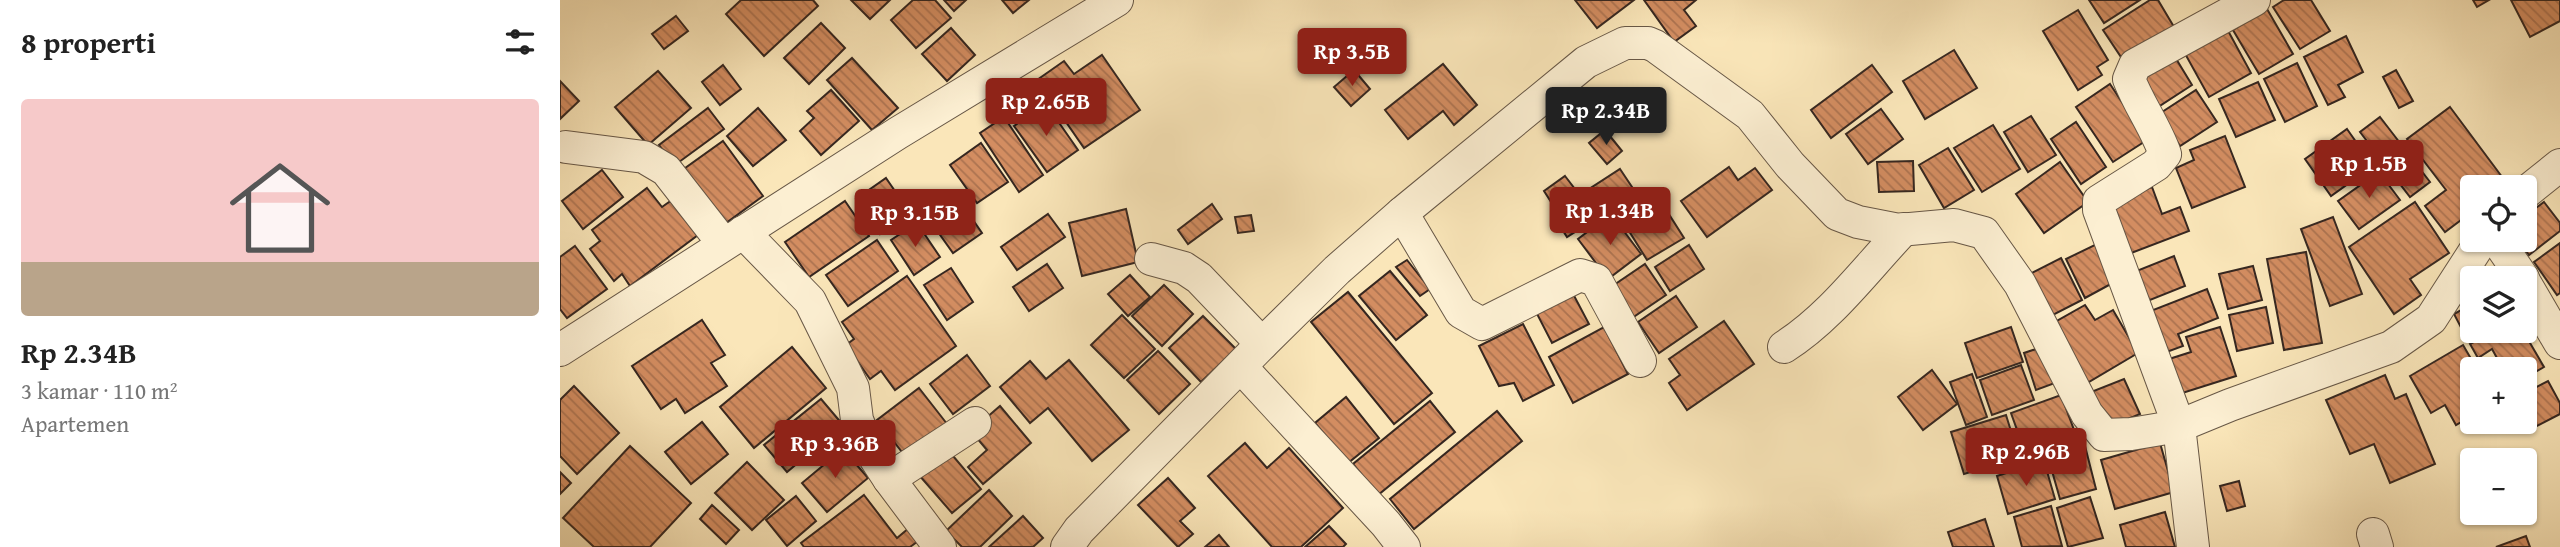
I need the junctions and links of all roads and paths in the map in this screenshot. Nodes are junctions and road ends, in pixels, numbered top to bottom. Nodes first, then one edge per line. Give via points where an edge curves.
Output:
1 (2254, 0) edge
2 (1104, 3) edge
3 (566, 147) dead end
4 (2560, 166) edge
5 (2537, 184) edge
6 (1402, 213) junction
7 (1904, 229) junction
8 (733, 238) junction
9 (2474, 252) edge
10 (1151, 259) dead end
11 (2537, 303) edge
12 (2560, 343) edge
13 (1262, 344) junction
14 (1783, 346) dead end
15 (560, 350) edge
16 (1640, 361) dead end
17 (1241, 367) junction
18 (975, 423) dead end
19 (2179, 426) junction
20 (889, 479) junction
21 (940, 547) edge
22 (1067, 547) edge
23 (1404, 547) edge
24 (2193, 547) edge

1 - 19 street via 2135,65 2129,79 2165,155 2099,201
2 - 8 street
3 - 8 street via 644,157 666,170
4 - 5 street
6 - 7 street via 1586,61 1625,43 1648,43 1750,115 1837,214
6 - 13 street
6 - 16 street via 1461,312 1482,324 1580,275 1595,280
7 - 14 street via 1838,303
7 - 19 street via 1954,225 1984,233 2020,284 2087,414 2104,435
8 - 15 street
8 - 20 street via 810,301 853,388 857,420 868,447
9 - 19 street via 2431,319 2391,347
10 - 13 street via 1184,268 1199,278
11 - 12 street
13 - 17 street
17 - 22 street
17 - 23 street
18 - 20 street
19 - 24 street
20 - 21 street

